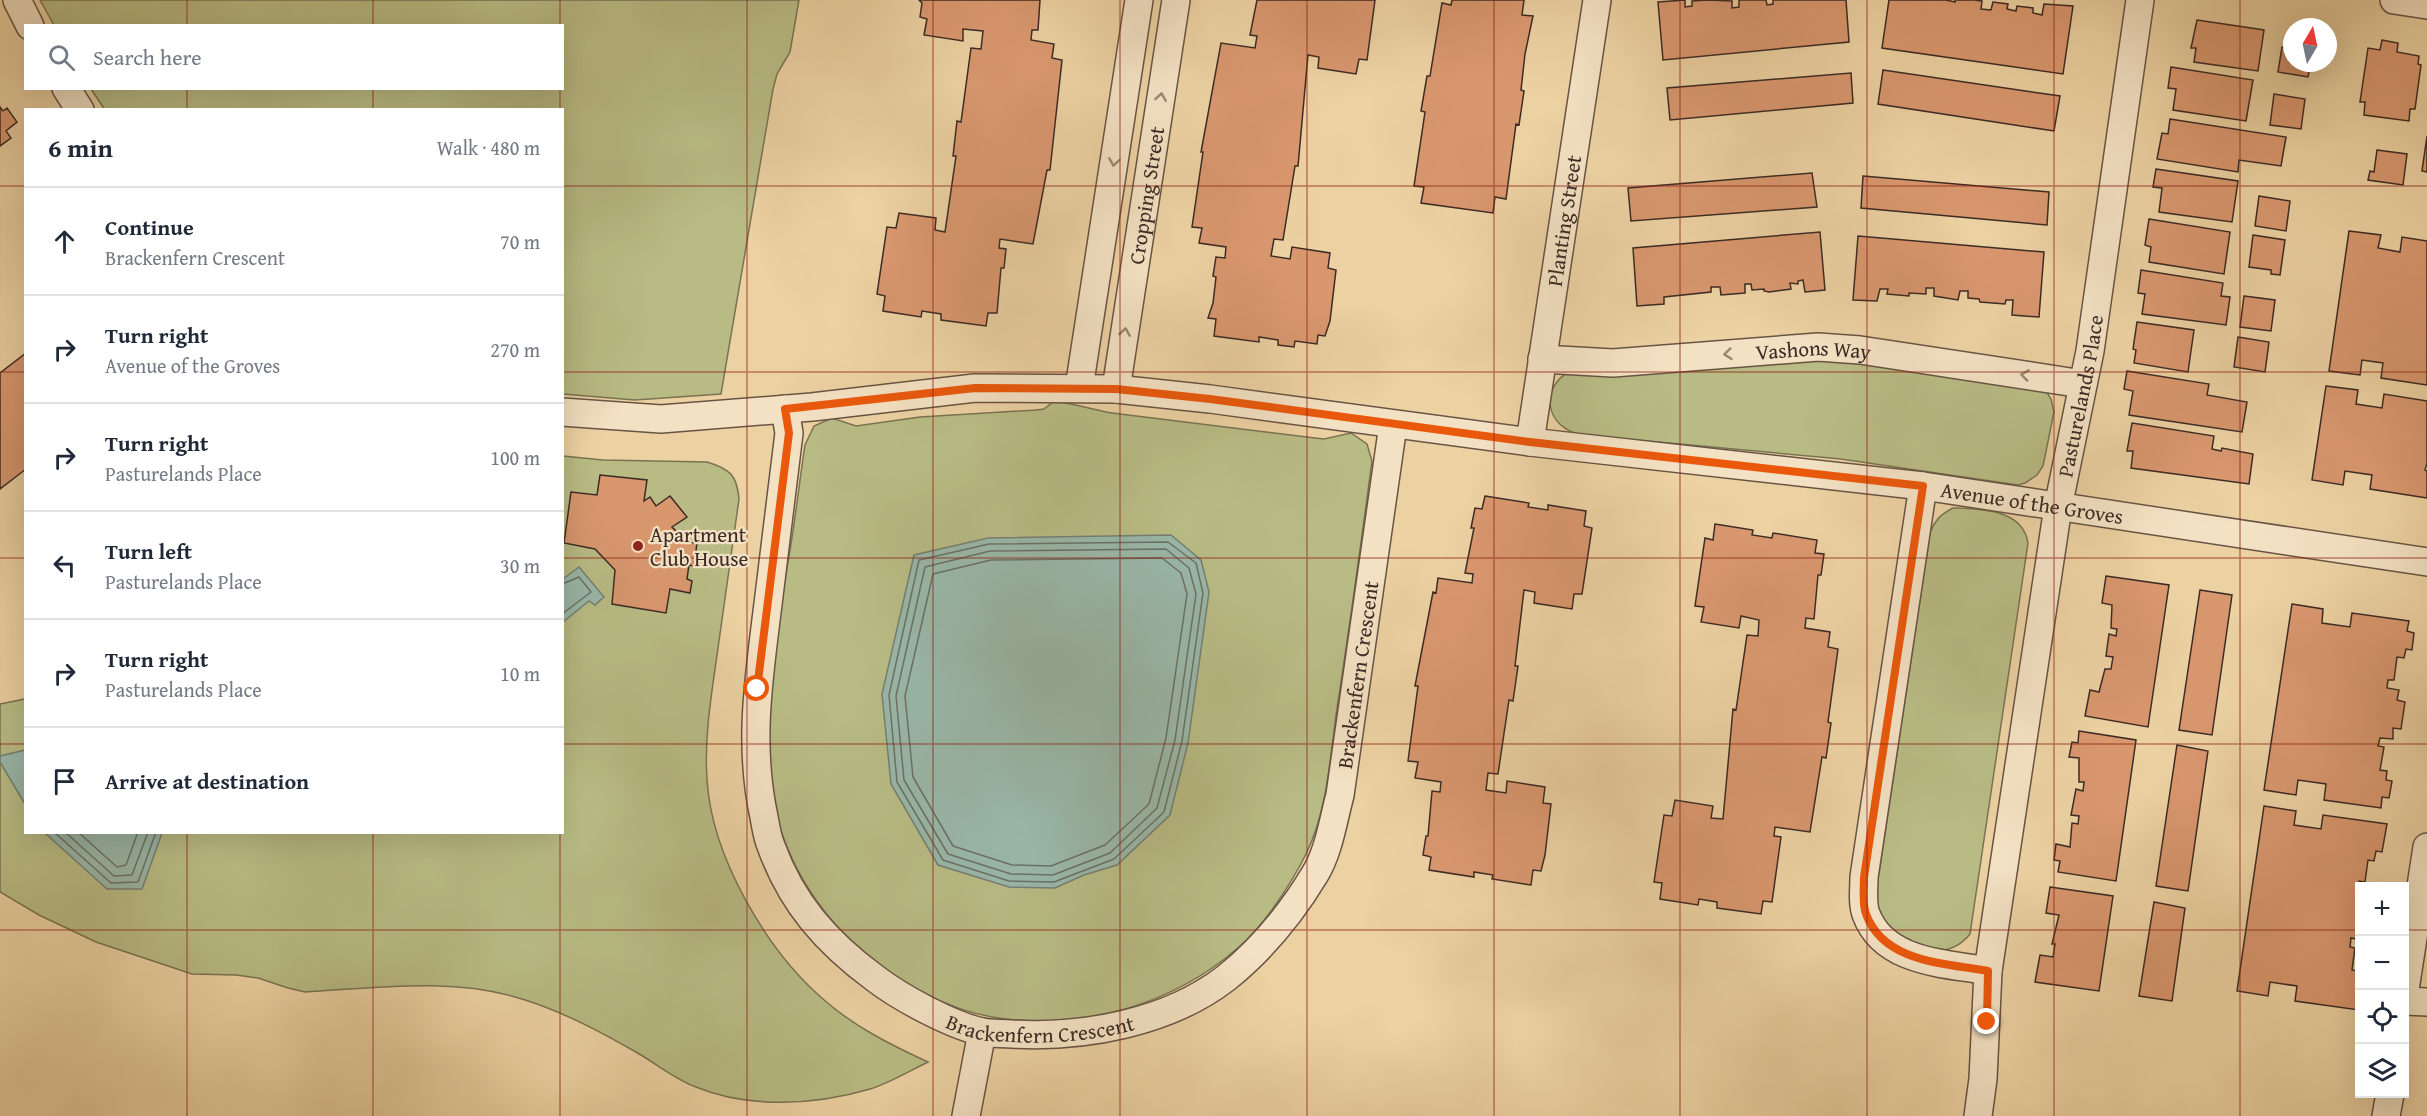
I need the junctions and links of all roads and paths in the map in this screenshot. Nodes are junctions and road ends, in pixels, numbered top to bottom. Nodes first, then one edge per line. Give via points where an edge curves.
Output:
1 (17, 0) edge
2 (1138, 0) edge
3 (1176, 0) edge
4 (1597, 0) edge
5 (2140, 0) edge
6 (2394, 0) edge
7 (2427, 5) edge
8 (29, 24) edge
9 (67, 90) edge
10 (79, 108) edge
11 (1542, 359) junction
12 (2083, 384) junction
13 (1079, 388) junction
14 (1116, 389) junction
15 (785, 409) junction
16 (564, 412) edge
17 (1394, 425) junction
18 (1530, 442) junction
19 (1923, 486) junction
20 (2058, 507) junction
21 (2427, 562) edge
22 (2427, 847) edge
23 (1988, 971) junction
24 (2405, 990) edge
25 (2409, 1001) edge
26 (2427, 1002) edge
27 (981, 1032) junction
28 (2389, 1098) edge
29 (966, 1116) edge
30 (1978, 1116) edge
31 (2386, 1116) edge

1 - 8 street
2 -> 13 street, Cropping Street
14 -> 3 street, Cropping Street
4 - 11 street, Planting Street
5 - 12 street, Pasturelands Place
6 - 7 street
9 - 10 street
12 -> 11 street, Vashons Way via 1818,347 1613,363
11 - 18 street, Planting Street
12 - 20 street, Pasturelands Place
13 - 14 street, Avenue of the Groves
13 - 15 street, Avenue of the Groves via 975,388
14 - 17 street, Avenue of the Groves
15 - 16 street, Avenue of the Groves via 661,419
15 - 27 street, Brackenfern Crescent via 789,433 757,689 754,748 758,791 770,844 790,891 819,932 888,988
17 - 18 street, Avenue of the Groves
17 - 27 street, Brackenfern Crescent via 1340,795 1316,872 1261,946 1225,979 1184,1003 1139,1021 1101,1030 1047,1036
18 - 19 street, Avenue of the Groves
19 - 20 street, Avenue of the Groves
19 - 23 street via 1864,877 1865,912 1878,936 1897,951
20 - 21 street, Avenue of the Groves
20 - 23 street, Pasturelands Place
22 - 24 street
23 - 30 street, Pasturelands Place
25 - 26 street
27 - 29 street
28 - 31 street

